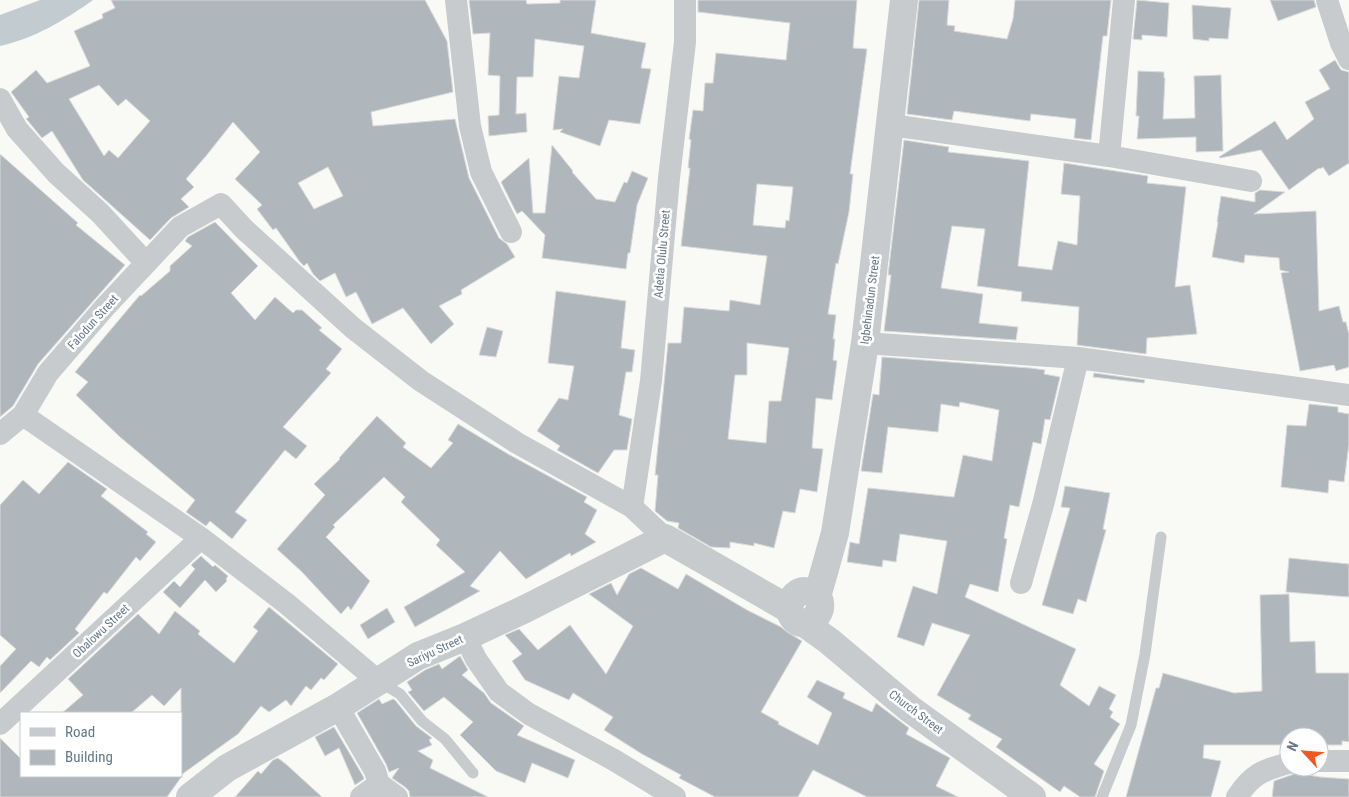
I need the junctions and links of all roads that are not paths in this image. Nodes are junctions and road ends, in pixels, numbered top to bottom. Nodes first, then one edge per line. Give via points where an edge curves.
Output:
1 (456, 0) edge
2 (686, 0) edge
3 (904, 0) edge
4 (1124, 0) edge
5 (1327, 0) edge
6 (1349, 59) edge
7 (0, 99) edge
8 (890, 125) junction
9 (1109, 156) junction
10 (1251, 181) dead end
11 (511, 232) dead end
12 (146, 264) junction
13 (865, 343) junction
14 (1078, 358) junction
15 (1349, 395) edge
16 (24, 415) junction
17 (0, 434) edge
18 (632, 507) junction
19 (1161, 537) dead end
20 (201, 538) junction
21 (664, 538) junction
22 (1021, 583) dead end
23 (796, 616) junction
24 (465, 637) junction
25 (378, 681) junction
26 (338, 707) junction
27 (0, 724) edge
28 (1329, 761) edge
29 (1349, 761) edge
30 (1279, 766) edge
31 (473, 773) dead end
32 (388, 791) edge
33 (190, 797) edge
34 (361, 797) edge
35 (675, 797) edge
36 (1032, 797) edge
37 (1102, 797) edge
38 (1237, 797) edge

1 - 11 street via 470,126 481,172
2 - 18 street, Adetia Olulu Street via 685,42 651,381
3 - 8 street, Igbehinadun Street
4 - 9 street
5 - 6 street
7 - 12 street via 17,129
8 - 9 street
8 - 13 street, Igbehinadun Street
9 - 10 street
12 - 16 street, Falodun Street via 48,373
12 - 18 street, Falodun Street via 180,227 221,204 244,230 353,328 421,380 517,443
13 - 14 street
13 - 23 street, Igbehinadun Street via 835,533 817,597 820,610 811,622
14 - 15 street
14 - 22 street
16 - 17 street, Falodun Street
16 - 20 street
18 - 21 street
19 - 37 lane via 1145,654 1131,725
20 - 25 street
20 - 27 street, Obalowu Street
21 - 23 street, Church Street
21 - 24 street, Sariyu Street
23 - 36 street, Church Street via 910,709
24 - 25 street, Sariyu Street via 418,656
24 - 35 street via 499,692 529,714
25 - 26 street, Sariyu Street
25 - 31 lane via 400,694 422,721 445,739
26 - 32 street
26 - 33 street, Sariyu Street via 227,768
28 - 29 street
30 - 38 street via 1267,769 1246,783
32 - 34 street

